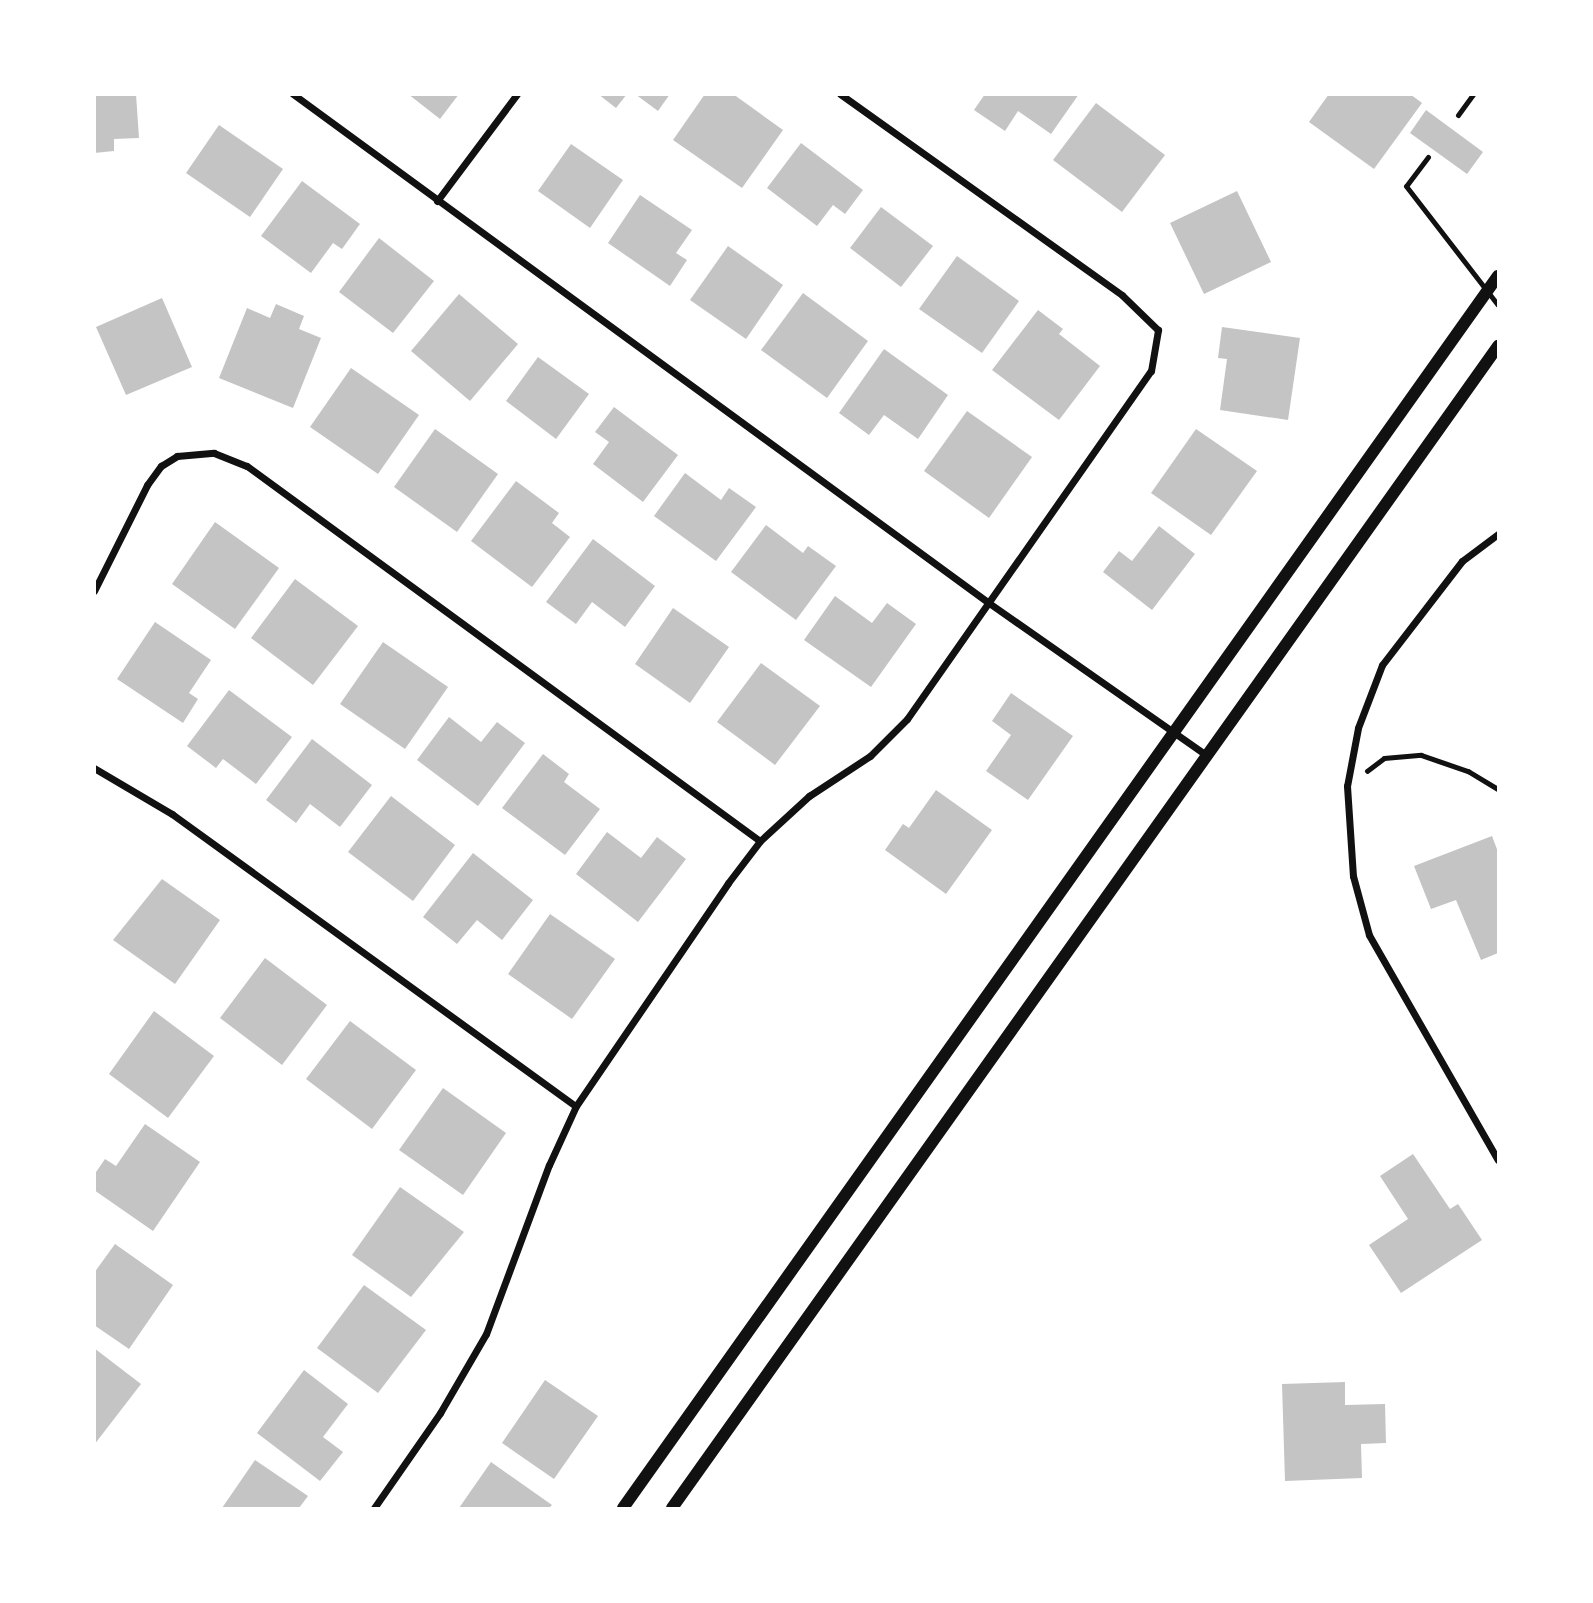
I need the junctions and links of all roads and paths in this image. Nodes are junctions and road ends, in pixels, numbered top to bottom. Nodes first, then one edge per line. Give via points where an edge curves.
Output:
1 (293, 94) edge
2 (517, 94) edge
3 (840, 94) edge
4 (1473, 94) edge
5 (1458, 115) dead end
6 (1427, 157) dead end
7 (437, 201) junction
8 (1499, 276) edge
9 (1488, 291) junction
10 (1499, 305) edge
11 (1499, 346) edge
12 (1499, 534) edge
13 (94, 591) edge
14 (989, 603) junction
15 (1172, 730) junction
16 (1205, 754) junction
17 (94, 768) edge
18 (1347, 786) junction
19 (1499, 789) edge
20 (760, 841) junction
21 (576, 1106) junction
22 (1499, 1160) edge
23 (374, 1508) edge
24 (623, 1508) edge
25 (672, 1508) edge

1 - 7 street
2 - 7 street
3 - 14 street via 1122,295 1158,330 1151,371
4 - 5 lane
6 - 9 lane via 1406,186
7 - 14 street
8 - 9 street
9 - 10 lane
9 - 15 street
11 - 16 street
12 - 18 street via 1462,561 1382,665 1358,728
13 - 20 street via 161,466 177,456 214,453 247,466
14 - 15 street
14 - 20 street via 907,719 870,756 809,796
15 - 16 street
15 - 24 street
16 - 25 street
17 - 21 street via 172,814
18 - 19 path via 1384,758 1420,755 1468,771
18 - 22 street via 1353,876 1369,935
20 - 21 street
21 - 23 street via 486,1334 440,1413

